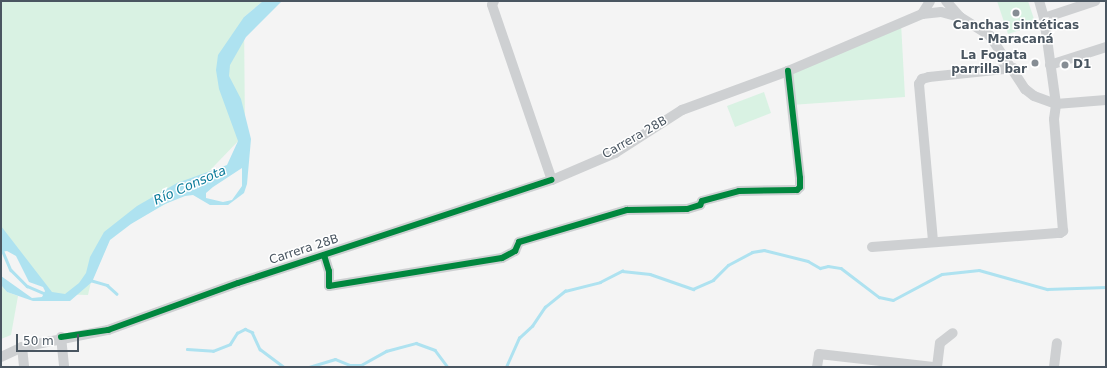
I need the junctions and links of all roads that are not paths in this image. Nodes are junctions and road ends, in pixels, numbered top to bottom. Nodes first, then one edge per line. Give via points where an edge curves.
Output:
1 (494, 1) edge
2 (930, 1) edge
3 (946, 1) edge
4 (1039, 1) edge
5 (1095, 1) edge
6 (922, 14) junction
7 (960, 17) junction
8 (1044, 18) junction
9 (1106, 47) edge
10 (1050, 65) junction
11 (1014, 68) junction
12 (788, 71) junction
13 (1106, 100) edge
14 (1056, 104) junction
15 (552, 180) junction
16 (933, 241) junction
17 (872, 247) dead end
18 (324, 255) junction
19 (953, 333) dead end
20 (61, 337) junction
21 (1057, 343) dead end
22 (22, 347) junction
23 (1, 357) edge
24 (24, 367) edge
25 (64, 367) edge
26 (817, 367) edge
27 (933, 367) edge
28 (937, 367) edge
29 (1054, 367) edge

1 - 15 street via 492,5
2 - 6 street
3 - 7 street
4 - 8 street
5 - 8 street
6 - 7 street, Carrera 28B via 941,12
6 - 12 street, Carrera 28B
7 - 11 street via 990,36
8 - 10 street
9 - 10 street
10 - 14 street
11 - 14 street via 1025,89 1034,96
11 - 16 street via 930,77 922,79 919,84
12 - 15 street, Carrera 28B via 682,110 615,153
12 - 18 street via 800,178 800,187 797,190 739,191 702,201 700,205 687,210 627,210 519,242 515,251 502,258 329,286 329,271
13 - 14 street
14 - 16 street via 1054,119 1063,230 1060,233
15 - 18 street, Carrera 28B
16 - 17 street
18 - 20 street, Carrera 28B via 108,330
19 - 28 street via 940,343
20 - 22 street, Carrera 28B
20 - 25 street
21 - 29 street
22 - 23 street, Carrera 28B
22 - 24 street
26 - 27 street via 819,354

